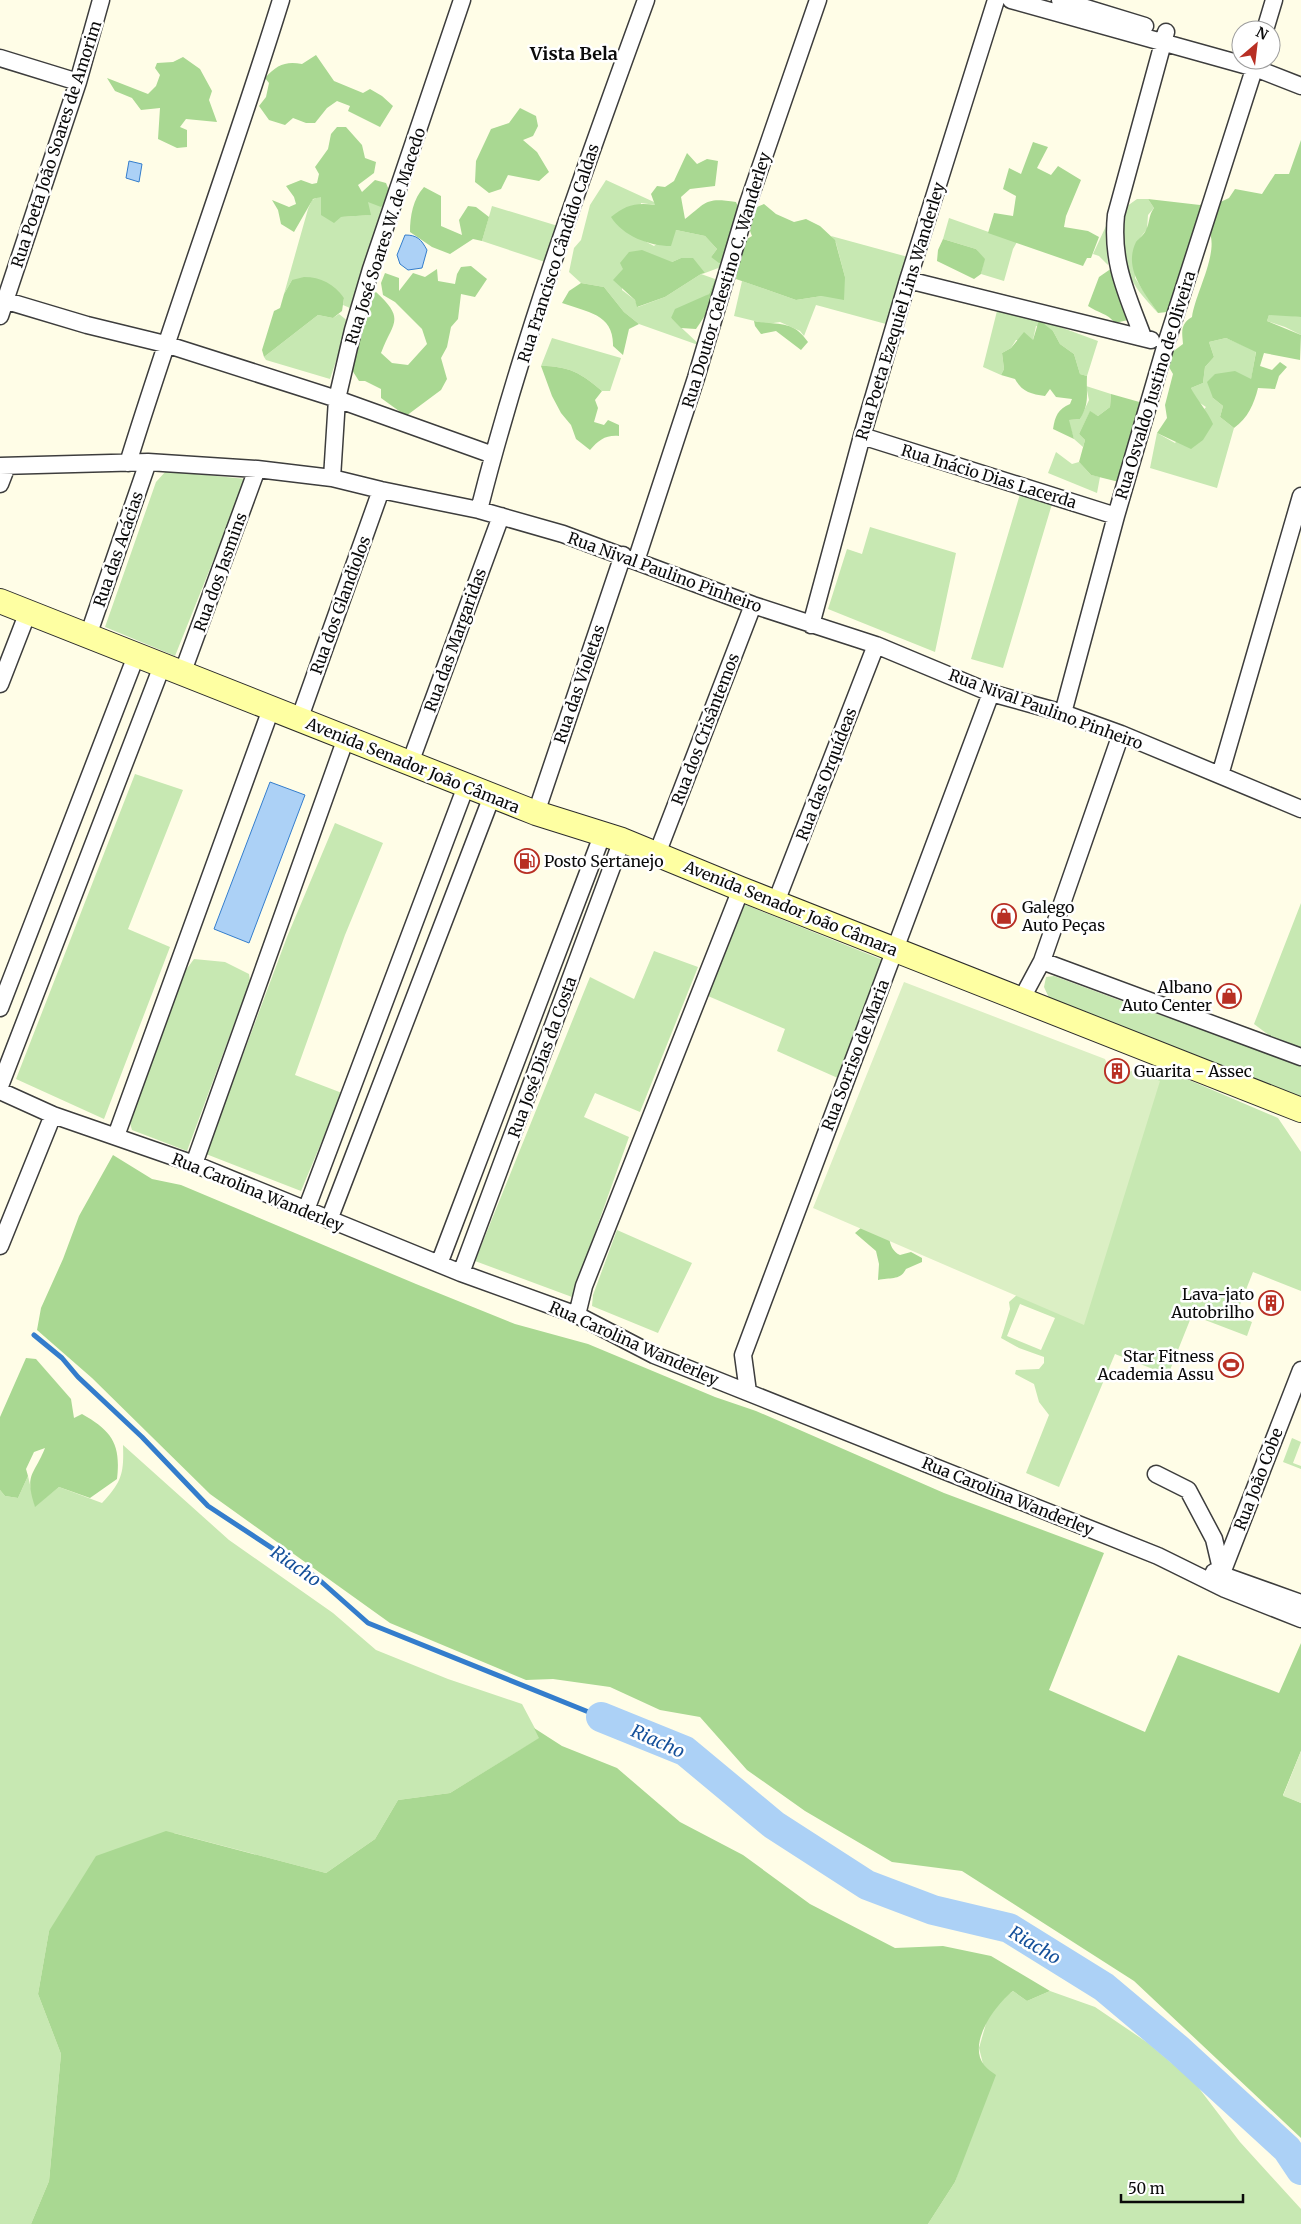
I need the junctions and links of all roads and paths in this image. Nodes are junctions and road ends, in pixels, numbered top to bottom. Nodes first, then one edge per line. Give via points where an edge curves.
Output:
1 (101, 0) edge
2 (281, 0) edge
3 (462, 0) edge
4 (646, 0) edge
5 (818, 0) edge
6 (996, 0) edge
7 (1011, 0) edge
8 (1060, 0) edge
9 (1274, 0) edge
10 (1268, 20) edge
11 (1165, 37) junction
12 (1231, 52) edge
13 (1231, 56) edge
14 (0, 58) edge
15 (1255, 70) edge
16 (1270, 70) edge
17 (1281, 70) edge
18 (1301, 75) edge
19 (78, 82) junction
20 (1301, 86) edge
21 (908, 280) junction
22 (3, 300) edge
23 (0, 316) edge
24 (1143, 338) junction
25 (165, 344) junction
26 (1166, 344) junction
27 (337, 399) junction
28 (862, 436) junction
29 (493, 455) junction
30 (148, 462) junction
31 (128, 463) junction
32 (4, 466) edge
33 (257, 469) junction
34 (332, 478) junction
35 (0, 484) edge
36 (381, 490) junction
37 (1301, 496) edge
38 (479, 510) junction
39 (502, 516) junction
40 (1116, 516) junction
41 (629, 558) junction
42 (1, 605) edge
43 (753, 605) junction
44 (28, 612) junction
45 (811, 625) junction
46 (88, 636) junction
47 (876, 645) junction
48 (136, 656) junction
49 (172, 670) junction
50 (0, 684) edge
51 (991, 693) junction
52 (272, 709) junction
53 (1063, 714) junction
54 (299, 720) junction
55 (1121, 734) junction
56 (346, 738) junction
57 (410, 763) junction
58 (1220, 775) junction
59 (466, 786) junction
60 (492, 796) junction
61 (1301, 809) edge
62 (536, 813) junction
63 (613, 836) junction
64 (656, 854) junction
65 (741, 889) junction
66 (776, 902) junction
67 (896, 950) junction
68 (1042, 962) junction
69 (1021, 1000) junction
70 (0, 1008) edge
71 (1301, 1057) edge
72 (0, 1086) edge
73 (0, 1091) edge
74 (1301, 1110) edge
75 (53, 1116) junction
76 (116, 1136) junction
77 (194, 1164) junction
78 (306, 1210) junction
79 (329, 1220) junction
80 (0, 1246) edge
81 (439, 1264) junction
82 (461, 1274) junction
83 (577, 1315) junction
84 (1301, 1370) edge
85 (748, 1392) junction
86 (1156, 1474) dead end
87 (1223, 1581) junction
88 (1301, 1603) edge
89 (1301, 1619) edge

1 - 19 street, Rua Poeta João Soares de Amorim
2 - 25 street
3 - 27 street, Rua José Soares W. de Macedo via 371,269
4 - 29 street, Rua Francisco Cândido Caldas via 569,212
5 - 41 street, Rua Doutor Celestino C. Wanderley via 748,203 696,378
6 - 21 street, Rua Poeta Ezequiel Lins Wanderley
7 - 11 street
8 - 11 street
9 - 10 street
11 - 12 street
11 - 13 street
11 - 24 street via 1116,215 1113,239 1116,262
14 - 19 street
15 - 26 street, Rua Osvaldo Justino de Oliveira
16 - 20 street
17 - 18 street
19 - 22 street, Rua Poeta João Soares de Amorim
21 - 24 street
21 - 28 street, Rua Poeta Ezequiel Lins Wanderley
22 - 23 street, Rua Poeta João Soares de Amorim
22 - 25 street
24 - 26 street
25 - 27 street
25 - 31 street
26 - 40 street, Rua Osvaldo Justino de Oliveira
27 - 29 street
27 - 34 street, Rua José Soares W. de Macedo
28 - 40 street, Rua Inácio Dias Lacerda
28 - 45 street, Rua Poeta Ezequiel Lins Wanderley
29 - 38 street, Rua Francisco Cândido Caldas
30 - 31 street, Rua Nival Paulino Pinheiro
30 - 33 street, Rua Nival Paulino Pinheiro
30 - 46 street, Rua das Acácias
31 - 32 street, Rua Nival Paulino Pinheiro
32 - 35 street
33 - 34 street, Rua Nival Paulino Pinheiro
33 - 49 street, Rua dos Jasmins
34 - 36 street, Rua Nival Paulino Pinheiro
36 - 38 street, Rua Nival Paulino Pinheiro
36 - 54 street, Rua dos Glandiolos
37 - 58 street
38 - 39 street, Rua Nival Paulino Pinheiro
39 - 41 street, Rua Nival Paulino Pinheiro
39 - 57 street, Rua das Margaridas
40 - 53 street, Rua Osvaldo Justino de Oliveira
41 - 43 street, Rua Nival Paulino Pinheiro
41 - 62 street, Rua das Violetas
42 - 44 main road, Avenida Senador João Câmara
43 - 45 street, Rua Nival Paulino Pinheiro
43 - 64 street, Rua dos Crisântemos
44 - 46 main road, Avenida Senador João Câmara
44 - 50 street
45 - 47 street, Rua Nival Paulino Pinheiro
46 - 48 main road, Avenida Senador João Câmara
47 - 51 street, Rua Nival Paulino Pinheiro
47 - 66 street, Rua das Orquídeas
48 - 49 main road, Avenida Senador João Câmara
48 - 70 street
49 - 52 main road, Avenida Senador João Câmara
49 - 72 street, Rua dos Jasmins
51 - 53 street, Rua Nival Paulino Pinheiro
51 - 67 street, Rua Sorriso de Maria
52 - 54 main road, Avenida Senador João Câmara
52 - 76 street
53 - 55 street, Rua Nival Paulino Pinheiro
54 - 56 main road, Avenida Senador João Câmara
55 - 58 street, Rua Nival Paulino Pinheiro
55 - 68 street
56 - 57 main road, Avenida Senador João Câmara
56 - 77 street
57 - 59 main road, Avenida Senador João Câmara
58 - 61 street, Rua Nival Paulino Pinheiro
59 - 60 main road, Avenida Senador João Câmara
59 - 78 street
60 - 62 main road, Avenida Senador João Câmara
60 - 79 street
62 - 63 main road, Avenida Senador João Câmara
63 - 64 main road, Avenida Senador João Câmara
63 - 81 street, Rua José Dias da Costa
63 - 82 street, Rua José Dias da Costa
64 - 65 main road, Avenida Senador João Câmara
65 - 66 main road, Avenida Senador João Câmara
65 - 83 street via 584,1286
66 - 67 main road, Avenida Senador João Câmara
67 - 69 main road, Avenida Senador João Câmara
67 - 85 street, Rua Sorriso de Maria via 743,1355
68 - 69 street
68 - 71 street
69 - 74 main road, Avenida Senador João Câmara
73 - 75 street, Rua Carolina Wanderley
75 - 76 street, Rua Carolina Wanderley
75 - 80 street
76 - 77 street, Rua Carolina Wanderley
77 - 78 street, Rua Carolina Wanderley
78 - 79 street, Rua Carolina Wanderley
79 - 81 street, Rua Carolina Wanderley
81 - 82 street, Rua Carolina Wanderley
82 - 83 street, Rua Carolina Wanderley
83 - 85 street, Rua Carolina Wanderley via 654,1355
84 - 87 street, Rua João Cobe
85 - 87 street, Rua Carolina Wanderley via 1181,1568
86 - 87 street via 1188,1490 1214,1539
87 - 88 street, Rua Carolina Wanderley
87 - 89 street, Rua Carolina Wanderley

